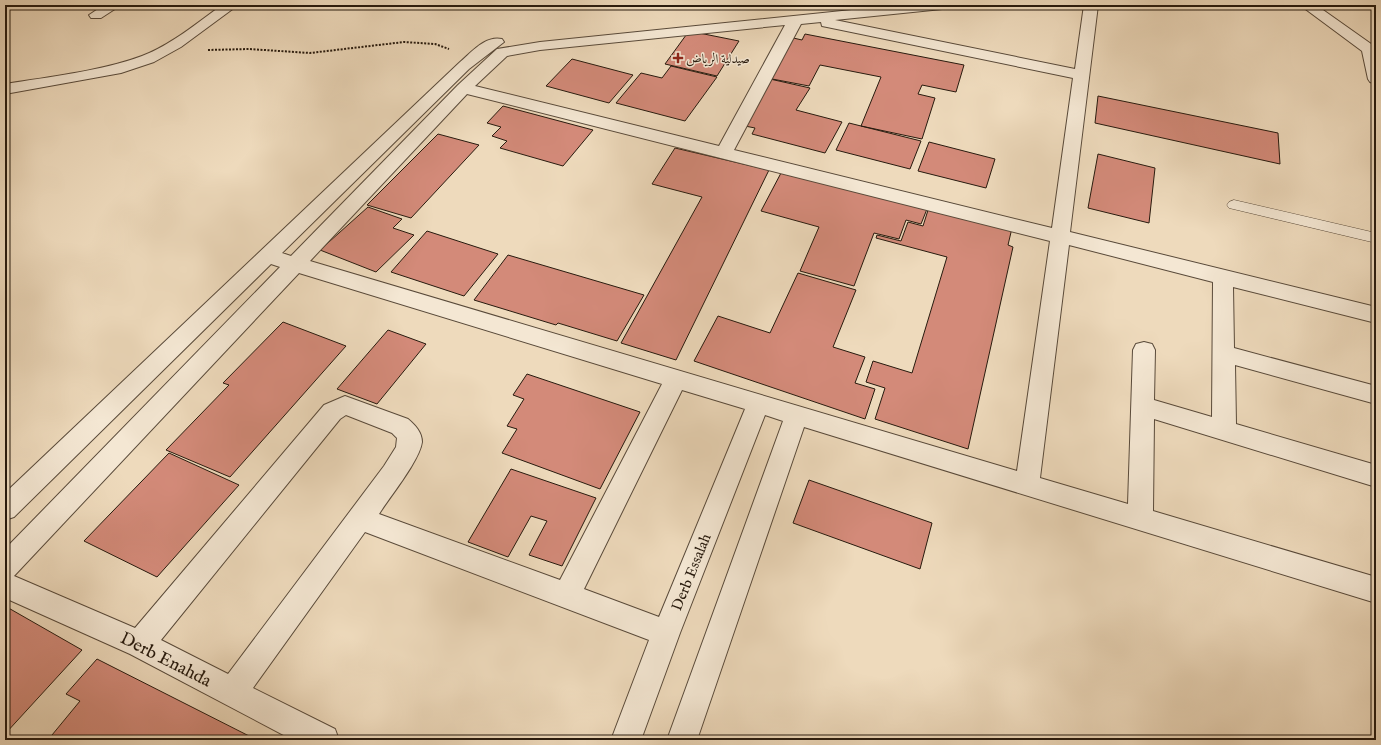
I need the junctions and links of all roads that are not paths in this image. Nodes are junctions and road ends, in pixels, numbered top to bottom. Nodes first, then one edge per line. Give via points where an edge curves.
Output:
1 (114, 5) edge
2 (942, 5) edge
3 (1091, 5) edge
4 (1307, 5) edge
5 (226, 6) edge
6 (805, 14) edge
7 (96, 15) dead end
8 (696, 16) dead end
9 (558, 30) dead end
10 (497, 47) junction
11 (1082, 75) junction
12 (1376, 79) edge
13 (5, 80) edge
14 (23, 86) junction
15 (464, 88) junction
16 (5, 89) edge
17 (724, 152) junction
18 (1234, 204) dead end
19 (1060, 236) junction
20 (1376, 238) edge
21 (268, 256) junction
22 (295, 265) junction
23 (1223, 277) junction
24 (1376, 315) edge
25 (1144, 350) dead end
26 (1224, 354) junction
27 (676, 379) junction
28 (1376, 395) edge
29 (758, 404) junction
30 (1143, 406) junction
31 (796, 416) junction
32 (1224, 429) junction
33 (1376, 476) edge
34 (1027, 485) junction
35 (5, 509) edge
36 (362, 518) junction
37 (1140, 519) junction
38 (5, 567) edge
39 (5, 585) edge
40 (1376, 590) edge
41 (567, 595) junction
42 (666, 633) junction
43 (140, 644) junction
44 (232, 693) junction
45 (324, 740) edge
46 (626, 740) edge
47 (682, 740) edge

1 - 7 street
2 - 6 street
3 - 11 street
4 - 12 street via 1369,49
5 - 14 street via 149,59 121,68
6 - 8 street
6 - 10 street via 607,38
6 - 11 street
6 - 17 street
9 - 10 street
10 - 15 street
10 - 21 street via 464,66
11 - 19 street
13 - 14 street
14 - 16 street
15 - 17 street
15 - 22 street
17 - 19 street
18 - 20 lane
19 - 23 street
19 - 34 street
21 - 22 street
21 - 35 street
22 - 27 street
22 - 38 street
23 - 24 street
23 - 26 street
25 - 30 street
26 - 28 street
26 - 32 street
27 - 29 street
27 - 41 street
29 - 31 street
29 - 42 street, Derb Essalah
30 - 32 street
30 - 37 street
31 - 34 street
31 - 47 street
32 - 33 street
34 - 37 street
36 - 41 street
36 - 43 street via 393,474 410,442 408,433 400,426 345,405 332,412
36 - 44 street
37 - 40 street
39 - 43 street, Derb Enahda
41 - 42 street
42 - 46 street, Derb Essalah
43 - 44 street, Derb Enahda
44 - 45 street, Derb Enahda

